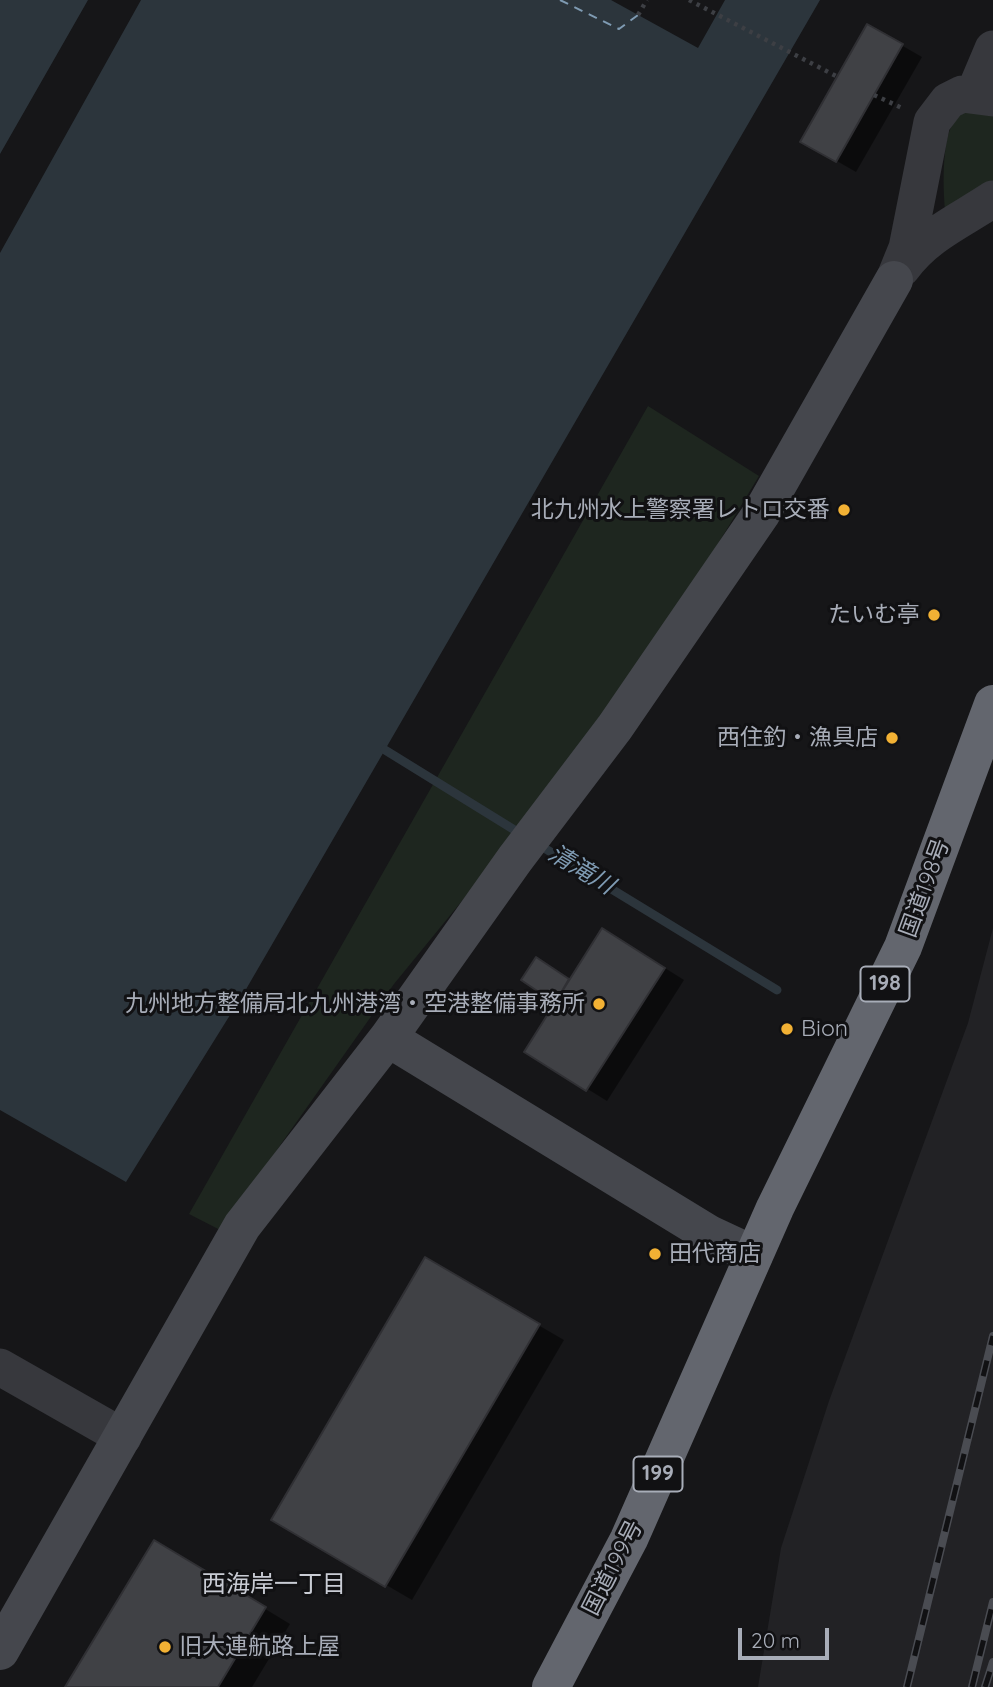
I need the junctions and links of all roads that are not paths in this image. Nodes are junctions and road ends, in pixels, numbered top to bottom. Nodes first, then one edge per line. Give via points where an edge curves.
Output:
1 (993, 49) edge
2 (984, 96) edge
3 (993, 199) edge
4 (894, 280) junction
5 (993, 704) edge
6 (388, 1038) junction
7 (754, 1255) junction
8 (0, 1367) edge
9 (123, 1437) junction
10 (0, 1651) edge
11 (551, 1687) edge

1 - 2 street
2 - 4 street via 962,94 948,101 932,122 908,248
3 - 4 street via 938,231 913,253
4 - 6 street via 753,525 615,727
5 - 7 highway, 国道198号 / 198 via 903,947
6 - 7 street via 709,1234
6 - 9 street via 243,1226
7 - 11 highway, 国道199号 / 199 via 629,1539
8 - 9 street
9 - 10 street

